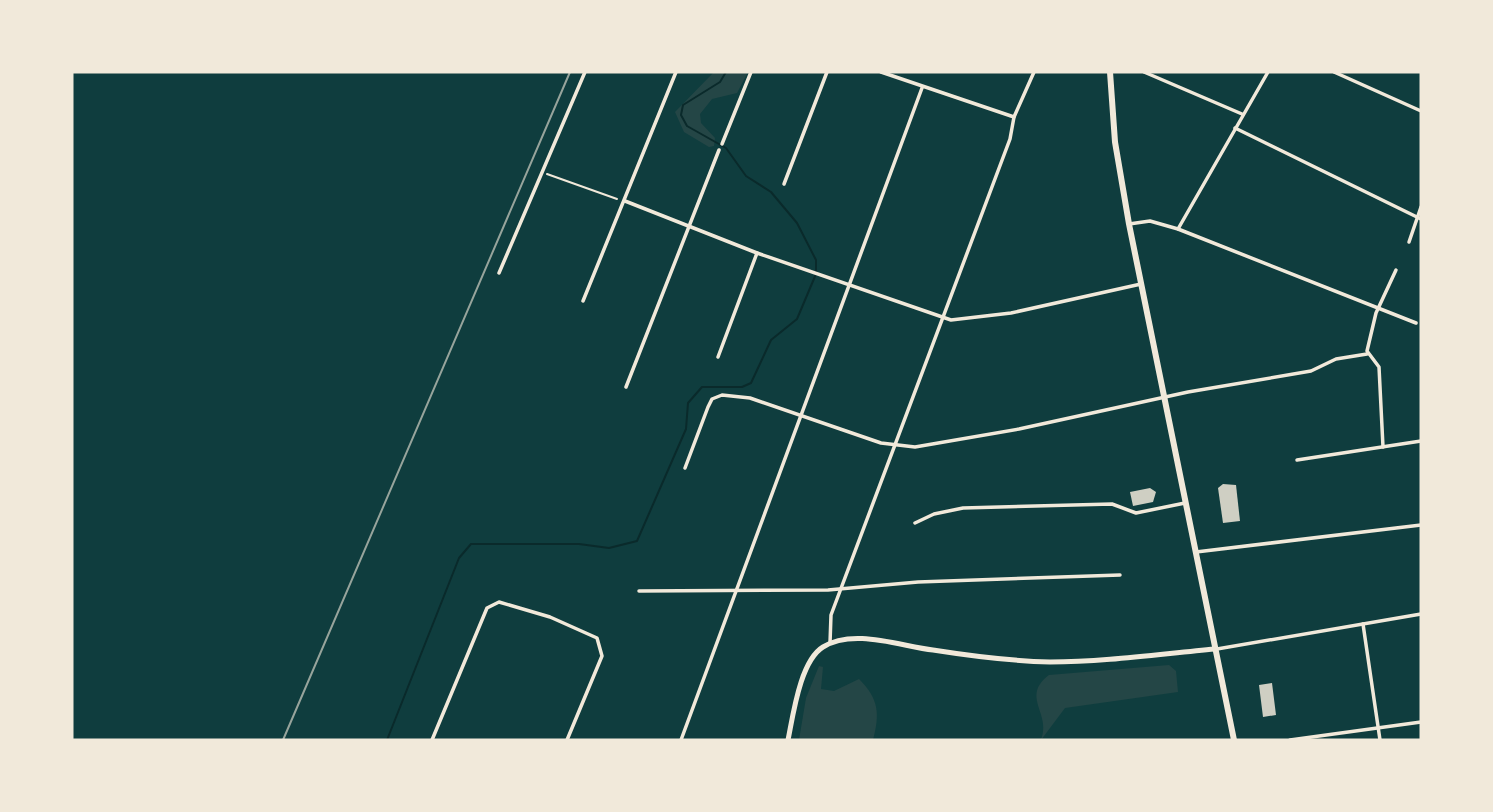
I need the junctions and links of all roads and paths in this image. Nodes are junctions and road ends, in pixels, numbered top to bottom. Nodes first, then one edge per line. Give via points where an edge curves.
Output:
1 (585, 72) edge
2 (676, 72) edge
3 (751, 72) edge
4 (827, 72) edge
5 (881, 72) edge
6 (1034, 72) edge
7 (1110, 72) edge
8 (1144, 72) edge
9 (1268, 72) edge
10 (1334, 72) edge
11 (922, 88) junction
12 (1421, 111) edge
13 (1242, 114) junction
14 (1014, 117) junction
15 (1235, 128) junction
16 (722, 144) dead end
17 (719, 150) dead end
18 (543, 173) junction
19 (784, 184) dead end
20 (625, 201) junction
21 (1421, 207) edge
22 (1419, 218) edge
23 (1129, 224) junction
24 (689, 225) junction
25 (1178, 229) junction
26 (1409, 242) dead end
27 (757, 253) junction
28 (1396, 270) dead end
29 (499, 273) dead end
30 (848, 282) junction
31 (1141, 284) junction
32 (583, 301) dead end
33 (1378, 308) junction
34 (944, 318) junction
35 (1416, 323) dead end
36 (1367, 354) junction
37 (718, 357) dead end
38 (626, 387) dead end
39 (1163, 398) junction
40 (802, 415) junction
41 (1421, 441) edge
42 (896, 446) junction
43 (1383, 447) junction
44 (1297, 460) dead end
45 (685, 468) dead end
46 (1185, 503) junction
47 (915, 523) dead end
48 (1421, 525) edge
49 (1196, 552) junction
50 (1120, 575) dead end
51 (738, 590) junction
52 (842, 590) junction
53 (639, 591) dead end
54 (1421, 614) edge
55 (1363, 624) junction
56 (830, 643) junction
57 (1215, 649) junction
58 (1421, 722) edge
59 (1378, 729) junction
60 (432, 740) edge
61 (568, 740) edge
62 (681, 740) edge
63 (788, 740) edge
64 (1234, 740) edge
65 (1290, 740) edge
66 (1380, 740) edge

1 - 18 street
2 - 20 street
3 - 16 street
4 - 19 street
5 - 11 street
6 - 14 street
7 - 23 highway via 1115,142
8 - 13 street
9 - 13 street
10 - 12 street
11 - 14 street
11 - 30 street
13 - 15 street
14 - 34 street
15 - 22 street
15 - 25 street
17 - 24 street
18 - 20 path
18 - 29 street
20 - 24 street
20 - 32 street
21 - 22 street
22 - 26 street
23 - 25 street via 1154,222
23 - 31 highway
24 - 27 street
24 - 38 street
25 - 33 street
27 - 30 street
27 - 37 street
28 - 33 street
30 - 34 street
30 - 40 street
31 - 34 street via 1011,313
31 - 39 highway
33 - 35 street
33 - 36 street
34 - 42 street
36 - 39 street via 1336,359 1311,371
36 - 43 street via 1379,368
39 - 42 street via 930,446
39 - 46 highway
40 - 42 street
40 - 45 street via 750,398 715,397
40 - 51 street
41 - 43 street
42 - 52 street
43 - 44 street
46 - 47 street via 1136,513 1112,504 963,508
46 - 49 highway
48 - 49 street
49 - 57 highway
50 - 52 street via 918,582
51 - 52 street
51 - 53 street
51 - 62 street
52 - 56 street via 831,615
54 - 55 street
55 - 57 street
55 - 59 street
56 - 57 main road via 857,639 993,659 1050,662
56 - 63 main road via 812,657 796,699
57 - 64 highway
58 - 59 street
59 - 65 street
59 - 66 street
60 - 61 street via 487,608 499,602 550,617 601,643 602,656

